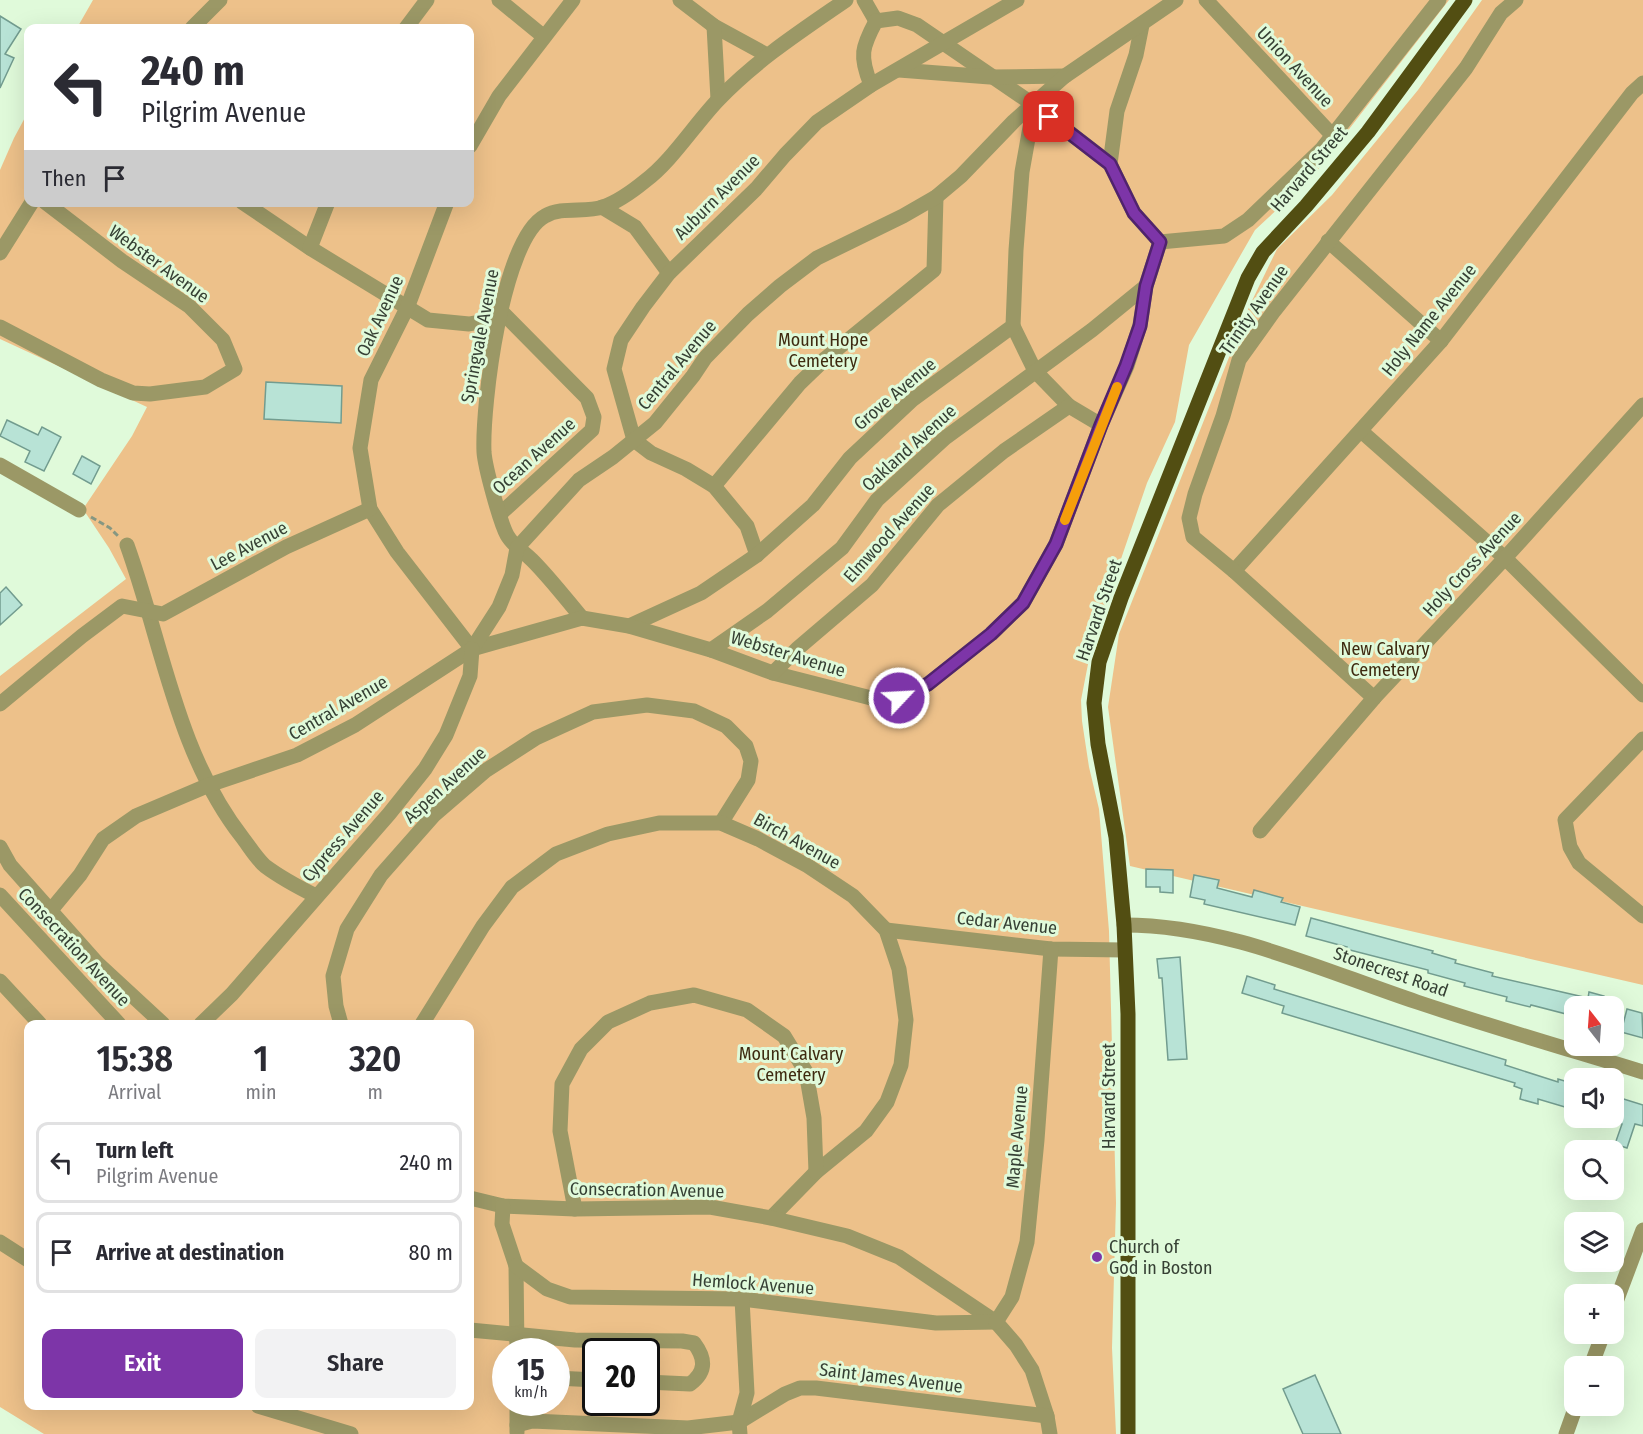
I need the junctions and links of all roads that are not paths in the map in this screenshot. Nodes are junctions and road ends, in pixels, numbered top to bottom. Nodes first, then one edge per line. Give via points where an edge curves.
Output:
1 (220, 0) edge
2 (427, 0) edge
3 (499, 0) edge
4 (573, 0) edge
5 (680, 0) edge
6 (846, 0) edge
7 (864, 0) edge
8 (1017, 0) edge
9 (1176, 0) edge
10 (1206, 0) edge
11 (1465, 0) edge
12 (1516, 0) edge
13 (1431, 3) edge
14 (876, 21) junction
15 (196, 24) edge
16 (409, 24) edge
17 (1142, 25) junction
18 (714, 26) junction
19 (543, 36) junction
20 (944, 44) junction
21 (767, 55) junction
22 (899, 70) junction
23 (1065, 76) junction
24 (990, 77) junction
25 (1643, 83) edge
26 (871, 85) junction
27 (718, 99) junction
28 (1034, 105) junction
29 (1332, 135) junction
30 (474, 139) edge
31 (1110, 164) junction
32 (936, 197) junction
33 (29, 207) edge
34 (52, 207) edge
35 (249, 207) edge
36 (326, 207) edge
37 (445, 207) edge
38 (602, 207) junction
39 (1328, 241) junction
40 (1160, 242) junction
41 (310, 248) junction
42 (0, 253) edge
43 (669, 273) junction
44 (1146, 286) junction
45 (407, 308) junction
46 (502, 312) junction
47 (1013, 326) junction
48 (0, 327) edge
49 (1441, 340) junction
50 (1035, 371) junction
51 (1069, 406) junction
52 (1642, 407) edge
53 (1101, 425) junction
54 (1361, 431) junction
55 (634, 440) junction
56 (0, 465) edge
57 (714, 486) junction
58 (370, 509) junction
59 (79, 510) road end
60 (500, 514) junction
61 (127, 545) road end
62 (517, 548) junction
63 (757, 555) junction
64 (1505, 558) junction
65 (1234, 571) junction
66 (147, 612) junction
67 (582, 618) junction
68 (629, 626) junction
69 (472, 649) junction
70 (711, 650) junction
71 (773, 673) junction
72 (1643, 694) edge
73 (1374, 698) junction
74 (0, 704) edge
75 (1643, 739) edge
76 (209, 785) junction
77 (721, 823) junction
78 (1260, 831) dead end
79 (0, 847) edge
80 (316, 896) junction
81 (2, 903) edge
82 (51, 910) junction
83 (1643, 916) edge
84 (1124, 925) junction
85 (886, 930) junction
86 (1051, 949) junction
87 (1124, 950) junction
88 (0, 981) edge
89 (36, 1020) edge
90 (115, 1020) edge
91 (159, 1020) edge
92 (205, 1020) edge
93 (340, 1020) edge
94 (424, 1020) edge
95 (1643, 1072) edge
96 (816, 1172) junction
97 (474, 1199) edge
98 (503, 1206) junction
99 (575, 1209) junction
100 (771, 1218) junction
101 (1643, 1230) edge
102 (0, 1242) edge
103 (24, 1257) edge
104 (1637, 1265) edge
105 (516, 1266) junction
106 (1624, 1289) edge
107 (742, 1299) junction
108 (996, 1322) junction
109 (474, 1330) edge
110 (517, 1335) junction
111 (582, 1340) edge
112 (660, 1341) edge
113 (660, 1383) edge
114 (271, 1410) edge
115 (516, 1416) edge
116 (1047, 1416) junction
117 (1572, 1416) edge
118 (739, 1428) edge
119 (515, 1431) edge
120 (351, 1434) edge
121 (1050, 1434) edge
122 (1128, 1434) edge
123 (1566, 1434) edge

1 - 15 street
2 - 16 street
3 - 19 street
4 - 19 street
5 - 18 street
6 - 21 street
7 - 14 street
8 - 20 street, Auburn Avenue
9 - 17 street, Central Avenue
10 - 29 street, Union Avenue
11 - 84 main road, Harvard Street via 1368,132 1272,240 1248,278 1121,598 1099,662 1094,704 1116,837
12 - 39 street, Trinity Avenue via 1501,13 1466,68
13 - 29 street
14 - 20 street via 898,18 917,25
14 - 26 street via 864,44 863,67
17 - 23 street, Central Avenue
17 - 31 street via 1117,111
18 - 21 street
18 - 27 street
19 - 30 street via 499,96
20 - 22 street, Auburn Avenue
20 - 24 street
21 - 27 street, Springvale Avenue
22 - 24 street
22 - 26 street, Auburn Avenue
23 - 24 street
23 - 28 street, Central Avenue
24 - 28 street
25 - 49 street, Holy Name Avenue
26 - 43 street, Auburn Avenue via 817,122 756,189
27 - 38 street, Springvale Avenue via 647,180
28 - 31 street
28 - 32 street, Central Avenue
28 - 47 street via 1022,172
29 - 40 street via 1248,220 1224,236
31 - 40 street via 1134,213
32 - 55 street, Central Avenue via 817,258 780,286 705,358 655,423
32 - 57 street via 934,270 800,383
33 - 42 street
34 - 48 street, Webster Avenue via 189,306 223,340 235,369 205,387 133,393
35 - 41 street
36 - 41 street
37 - 45 street, Oak Avenue
38 - 43 street via 635,227
38 - 46 street, Springvale Avenue via 544,216 530,231 516,259
39 - 49 street
39 - 65 street, Trinity Avenue via 1239,360 1195,494 1189,518 1193,537
40 - 44 street, Webster Avenue
41 - 45 street
43 - 55 street, Auburn Avenue via 621,340 614,369
44 - 50 street, Oakland Avenue
44 - 53 street, Webster Avenue via 1140,326
45 - 46 street via 428,320 469,324 490,320
45 - 58 street, Oak Avenue via 371,380 360,448
46 - 60 street, Springvale Avenue via 484,423 484,455
46 - 60 street, Ocean Avenue via 587,398 594,417 592,430
47 - 50 street
47 - 63 street, Grove Avenue via 912,400 850,459 813,505
49 - 54 street, Holy Name Avenue
50 - 51 street
50 - 70 street, Oakland Avenue via 945,438 877,500 842,548 767,611
51 - 53 street
51 - 71 street, Elmwood Avenue via 1004,451 938,505 872,585
52 - 64 street, Holy Cross Avenue
53 - 71 street, Webster Avenue via 1056,544 1023,603 928,684 899,698 875,699
54 - 64 street
54 - 65 street, Holy Name Avenue
55 - 57 street
55 - 62 street, Central Avenue via 579,480
56 - 59 street
57 - 63 street via 747,526
58 - 66 street, Lee Avenue via 286,547 163,614
58 - 69 street via 397,552
60 - 62 street, Springvale Avenue via 507,535
61 - 66 street
62 - 67 street, Springvale Avenue
62 - 69 street, Central Avenue via 512,575 499,607
63 - 68 street, Grove Avenue via 701,593
64 - 72 street
64 - 73 street, Holy Cross Avenue
65 - 73 street, Trinity Avenue
66 - 74 street via 122,606
66 - 76 street via 187,733
67 - 68 street, Webster Avenue
67 - 69 street, Webster Avenue
68 - 70 street, Webster Avenue
69 - 76 street, Central Avenue via 355,725 297,755
69 - 80 street, Cypress Avenue via 470,676 446,735 426,770
70 - 71 street, Webster Avenue
73 - 78 street, Holy Cross Avenue
75 - 83 street via 1565,820 1570,847 1579,863
76 - 80 street via 228,819 263,864
76 - 82 street, Central Avenue via 136,816 103,839
77 - 85 street, Birch Avenue via 808,866 853,896
77 - 93 street, Aspen Avenue via 748,780 751,761 746,746 726,726 694,711 647,705 593,712 536,738 485,771 434,816 381,874 347,929 333,976
77 - 94 street, Birch Avenue via 659,823 609,834 556,854 512,887
79 - 82 street via 10,865
80 - 92 street, Cypress Avenue
81 - 90 street, Consecration Avenue
82 - 91 street via 98,963
84 - 87 main road, Harvard Street
84 - 95 street, Stonecrest Road via 1219,936
85 - 86 street, Cedar Avenue
85 - 96 street, Birch Avenue via 899,969 906,1020 901,1065 887,1102 866,1131
86 - 87 street, Cedar Avenue
86 - 108 street, Maple Avenue via 1028,1242 1012,1297
87 - 122 main road, Harvard Street via 1128,1024
88 - 89 street
96 - 99 street via 814,1118 806,1072 784,1036 747,1010 694,995 650,1003 608,1022 581,1049 562,1084 560,1131
96 - 100 street, Birch Avenue
97 - 98 street, Consecration Avenue
98 - 99 street, Consecration Avenue
98 - 105 street via 502,1224
99 - 100 street, Consecration Avenue via 710,1207
100 - 108 street, Consecration Avenue via 847,1236 899,1257
101 - 104 street
102 - 103 street
104 - 106 street
105 - 107 street, Hemlock Avenue via 547,1289 570,1297
105 - 110 street
107 - 108 street, Hemlock Avenue via 936,1323
107 - 118 street via 747,1393
108 - 116 street, Consecration Avenue via 1032,1370
109 - 110 street
110 - 111 street
112 - 113 street via 694,1343 703,1364 699,1377 690,1384
114 - 120 street
115 - 119 street
116 - 118 street, Saint James Avenue via 800,1388 785,1394
116 - 121 street, Consecration Avenue
117 - 123 street
118 - 119 street via 532,1421

